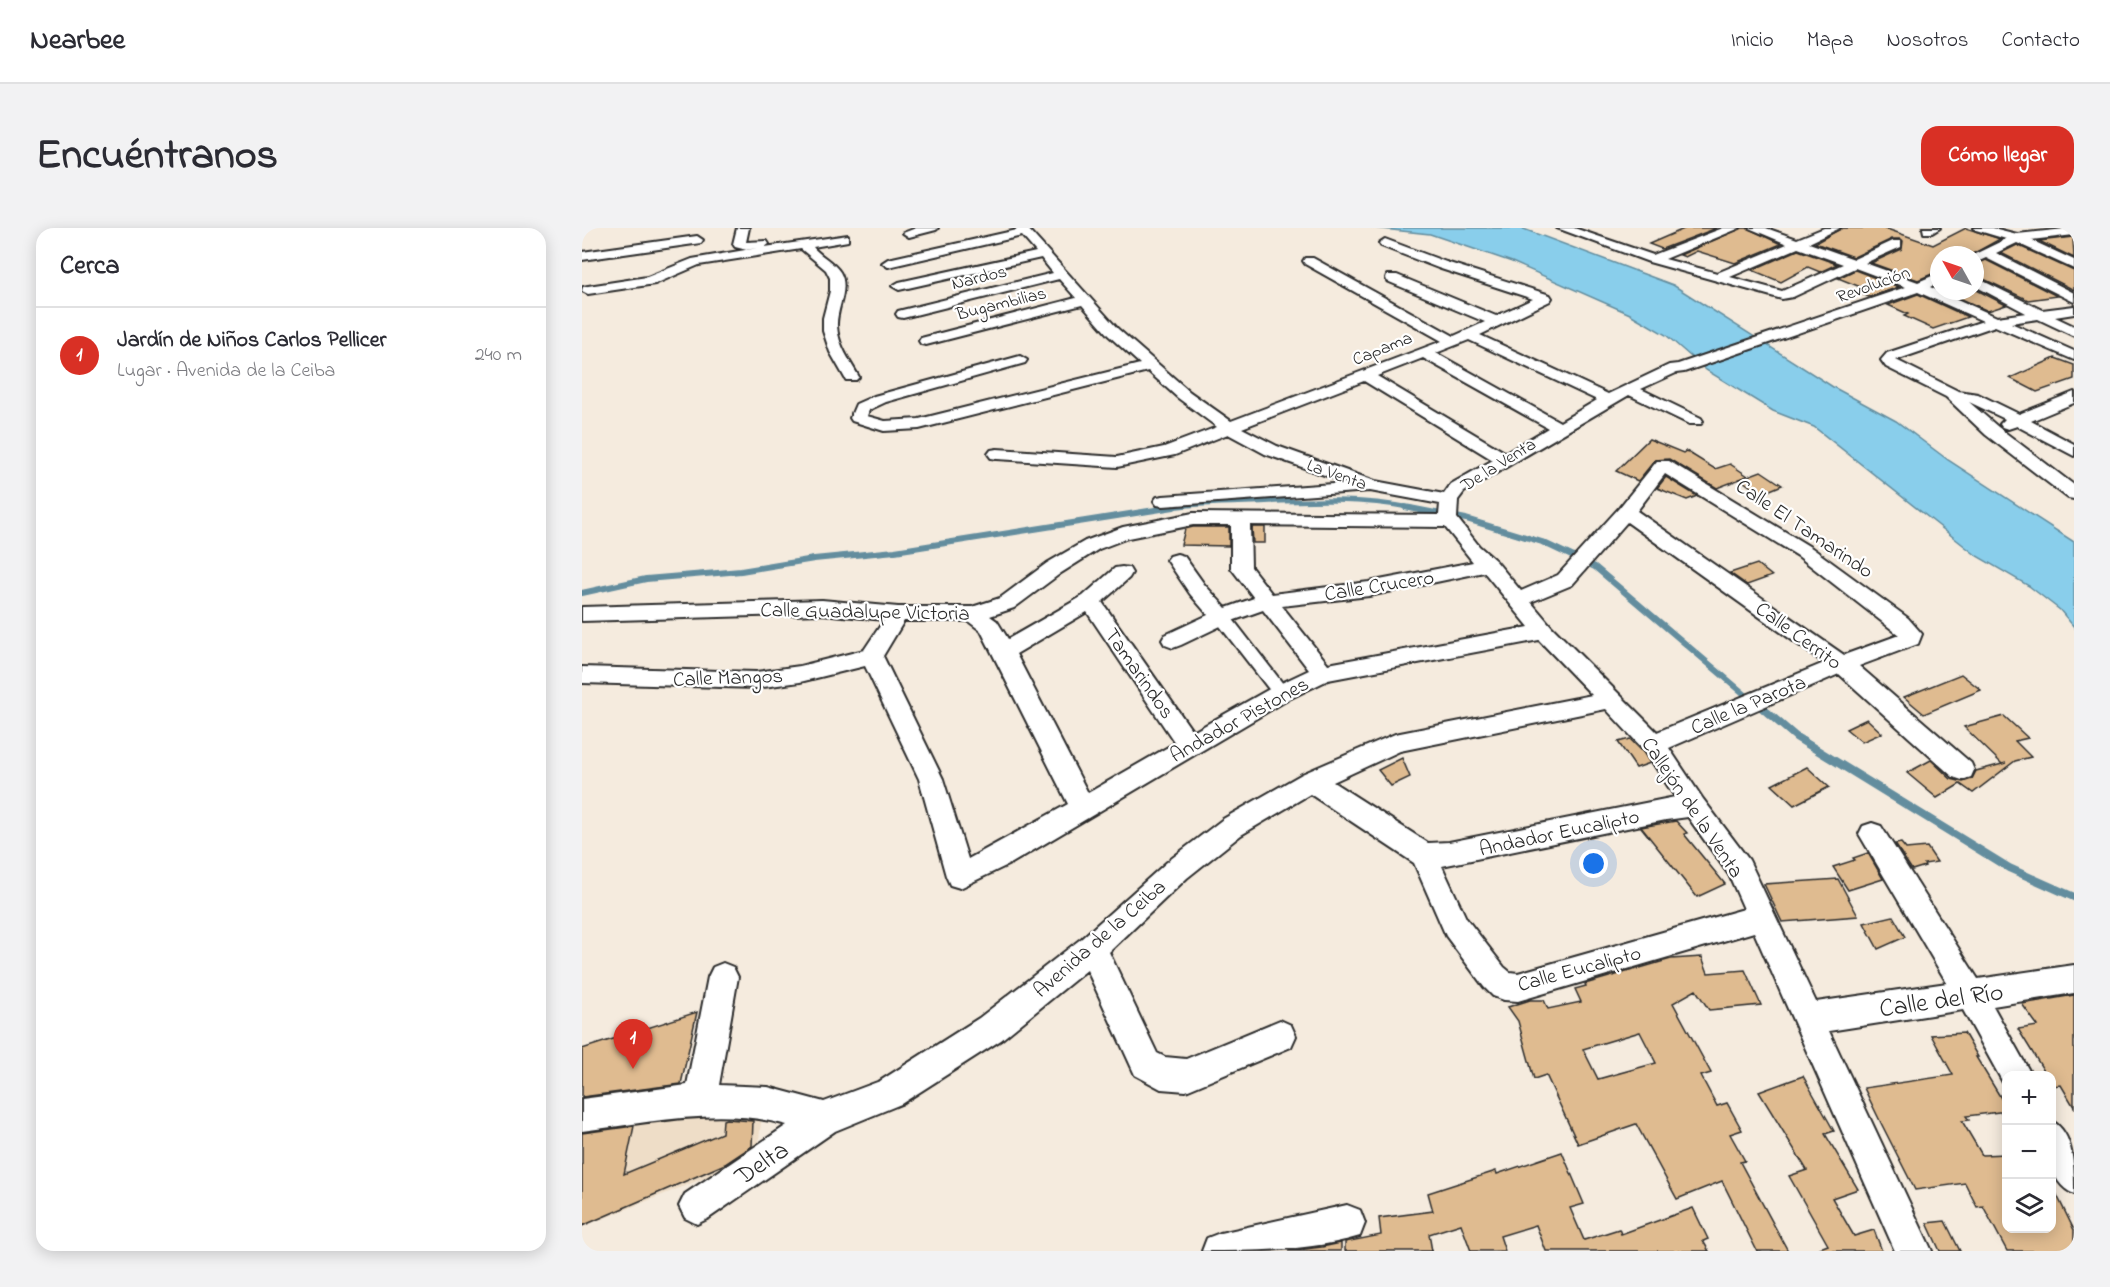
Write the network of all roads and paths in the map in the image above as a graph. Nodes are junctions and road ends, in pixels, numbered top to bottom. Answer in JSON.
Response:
{"nodes":[{"id":1,"x":743,"y":228,"type":"edge"},
{"id":2,"x":932,"y":228,"type":"edge"},
{"id":3,"x":1563,"y":228,"type":"edge"},
{"id":4,"x":1734,"y":228,"type":"edge"},
{"id":5,"x":1755,"y":228,"type":"edge"},
{"id":6,"x":1834,"y":228,"type":"edge"},
{"id":7,"x":1980,"y":228,"type":"edge"},
{"id":8,"x":1022,"y":230,"type":"edge"},
{"id":9,"x":2070,"y":232,"type":"edge"},
{"id":10,"x":840,"y":233,"type":"edge"},
{"id":11,"x":909,"y":233,"type":"dead end"},
{"id":12,"x":698,"y":234,"type":"edge"},
{"id":13,"x":2017,"y":238,"type":"junction"},
{"id":14,"x":1385,"y":243,"type":"dead end"},
{"id":15,"x":1798,"y":243,"type":"junction"},
{"id":16,"x":805,"y":244,"type":"junction"},
{"id":17,"x":1897,"y":244,"type":"dead end"},
{"id":18,"x":1044,"y":254,"type":"junction"},
{"id":19,"x":1984,"y":255,"type":"edge"},
{"id":20,"x":582,"y":256,"type":"edge"},
{"id":21,"x":1984,"y":258,"type":"edge"},
{"id":22,"x":1653,"y":259,"type":"junction"},
{"id":23,"x":1309,"y":261,"type":"dead end"},
{"id":24,"x":696,"y":262,"type":"junction"},
{"id":25,"x":888,"y":263,"type":"dead end"},
{"id":26,"x":1852,"y":263,"type":"junction"},
{"id":27,"x":2074,"y":265,"type":"edge"},
{"id":28,"x":1064,"y":274,"type":"junction"},
{"id":29,"x":1718,"y":277,"type":"junction"},
{"id":30,"x":1392,"y":278,"type":"dead end"},
{"id":31,"x":1930,"y":282,"type":"edge"},
{"id":32,"x":899,"y":286,"type":"dead end"},
{"id":33,"x":1984,"y":286,"type":"edge"},
{"id":34,"x":1919,"y":287,"type":"junction"},
{"id":35,"x":588,"y":290,"type":"dead end"},
{"id":36,"x":2074,"y":298,"type":"edge"},
{"id":37,"x":1086,"y":300,"type":"junction"},
{"id":38,"x":2074,"y":310,"type":"edge"},
{"id":39,"x":903,"y":314,"type":"dead end"},
{"id":40,"x":2043,"y":316,"type":"junction"},
{"id":41,"x":1495,"y":321,"type":"junction"},
{"id":42,"x":1995,"y":321,"type":"junction"},
{"id":43,"x":2074,"y":332,"type":"edge"},
{"id":44,"x":1469,"y":335,"type":"junction"},
{"id":45,"x":926,"y":341,"type":"dead end"},
{"id":46,"x":1453,"y":341,"type":"junction"},
{"id":47,"x":1424,"y":352,"type":"junction"},
{"id":48,"x":2074,"y":356,"type":"edge"},
{"id":49,"x":1020,"y":360,"type":"dead end"},
{"id":50,"x":1151,"y":366,"type":"junction"},
{"id":51,"x":1679,"y":369,"type":"joint"},
{"id":52,"x":1365,"y":376,"type":"junction"},
{"id":53,"x":851,"y":377,"type":"dead end"},
{"id":54,"x":1628,"y":389,"type":"junction"},
{"id":55,"x":1952,"y":394,"type":"junction"},
{"id":56,"x":2074,"y":396,"type":"edge"},
{"id":57,"x":1609,"y":400,"type":"junction"},
{"id":58,"x":2057,"y":403,"type":"junction"},
{"id":59,"x":2074,"y":411,"type":"edge"},
{"id":60,"x":2018,"y":420,"type":"junction"},
{"id":61,"x":1695,"y":421,"type":"dead end"},
{"id":62,"x":1559,"y":428,"type":"junction"},
{"id":63,"x":1231,"y":429,"type":"junction"},
{"id":64,"x":1992,"y":431,"type":"junction"},
{"id":65,"x":2074,"y":451,"type":"edge"},
{"id":66,"x":998,"y":454,"type":"dead end"},
{"id":67,"x":1504,"y":459,"type":"junction"},
{"id":68,"x":1371,"y":486,"type":"junction"},
{"id":69,"x":2074,"y":494,"type":"edge"},
{"id":70,"x":1163,"y":501,"type":"dead end"},
{"id":71,"x":1448,"y":512,"type":"junction"},
{"id":72,"x":1626,"y":512,"type":"junction"},
{"id":73,"x":1240,"y":520,"type":"junction"},
{"id":74,"x":1177,"y":560,"type":"dead end"},
{"id":75,"x":1489,"y":565,"type":"junction"},
{"id":76,"x":1122,"y":573,"type":"dead end"},
{"id":77,"x":1518,"y":600,"type":"junction"},
{"id":78,"x":1090,"y":601,"type":"junction"},
{"id":79,"x":1268,"y":601,"type":"junction"},
{"id":80,"x":582,"y":614,"type":"edge"},
{"id":81,"x":898,"y":614,"type":"junction"},
{"id":82,"x":973,"y":614,"type":"junction"},
{"id":83,"x":1222,"y":617,"type":"junction"},
{"id":84,"x":1544,"y":632,"type":"junction"},
{"id":85,"x":1910,"y":639,"type":"joint"},
{"id":86,"x":1173,"y":640,"type":"dead end"},
{"id":87,"x":1004,"y":651,"type":"junction"},
{"id":88,"x":872,"y":656,"type":"junction"},
{"id":89,"x":1842,"y":664,"type":"junction"},
{"id":90,"x":1323,"y":673,"type":"junction"},
{"id":91,"x":582,"y":675,"type":"edge"},
{"id":92,"x":1281,"y":693,"type":"junction"},
{"id":93,"x":1610,"y":700,"type":"junction"},
{"id":94,"x":1654,"y":744,"type":"junction"},
{"id":95,"x":1189,"y":745,"type":"junction"},
{"id":96,"x":1962,"y":770,"type":"dead end"},
{"id":97,"x":1311,"y":781,"type":"junction"},
{"id":98,"x":1694,"y":806,"type":"junction"},
{"id":99,"x":1083,"y":808,"type":"junction"},
{"id":100,"x":1872,"y":834,"type":"dead end"},
{"id":101,"x":1424,"y":855,"type":"junction"},
{"id":102,"x":1760,"y":917,"type":"junction"},
{"id":103,"x":1092,"y":948,"type":"junction"},
{"id":104,"x":723,"y":977,"type":"dead end"},
{"id":105,"x":2074,"y":979,"type":"edge"},
{"id":106,"x":1970,"y":994,"type":"junction"},
{"id":107,"x":1807,"y":1018,"type":"junction"},
{"id":108,"x":1280,"y":1036,"type":"dead end"},
{"id":109,"x":2013,"y":1071,"type":"edge"},
{"id":110,"x":700,"y":1100,"type":"junction"},
{"id":111,"x":582,"y":1115,"type":"edge"},
{"id":112,"x":824,"y":1119,"type":"junction"},
{"id":113,"x":2056,"y":1145,"type":"edge"},
{"id":114,"x":2074,"y":1177,"type":"edge"},
{"id":115,"x":697,"y":1206,"type":"dead end"},
{"id":116,"x":1347,"y":1223,"type":"dead end"},
{"id":117,"x":1242,"y":1249,"type":"edge"},
{"id":118,"x":1914,"y":1251,"type":"edge"}],
"edges":[{"from":1,"to":10,"type":"street"},
{"from":2,"to":11,"type":"street"},
{"from":3,"to":22,"type":"street"},
{"from":4,"to":22,"type":"street"},
{"from":5,"to":15,"type":"street"},
{"from":6,"to":15,"type":"street"},
{"from":7,"to":13,"type":"street"},
{"from":8,"to":18,"type":"street","name":"La Venta"},
{"from":8,"to":25,"type":"street"},
{"from":9,"to":13,"type":"street"},
{"from":10,"to":16,"type":"street"},
{"from":12,"to":20,"type":"street"},
{"from":12,"to":24,"type":"street"},
{"from":13,"to":19,"type":"street"},
{"from":13,"to":27,"type":"street"},
{"from":14,"to":41,"type":"street","name":"Capama"},
{"from":15,"to":26,"type":"street"},
{"from":15,"to":29,"type":"street"},
{"from":16,"to":24,"type":"street"},
{"from":16,"to":53,"type":"street"},
{"from":17,"to":26,"type":"street"},
{"from":18,"to":28,"type":"street","name":"La Venta"},
{"from":18,"to":32,"type":"street"},
{"from":21,"to":36,"type":"street"},
{"from":22,"to":29,"type":"street"},
{"from":23,"to":46,"type":"street"},
{"from":24,"to":35,"type":"street"},
{"from":26,"to":29,"type":"street"},
{"from":26,"to":34,"type":"street"},
{"from":28,"to":37,"type":"street","name":"La Venta"},
{"from":28,"to":39,"type":"street","name":"Nardos"},
{"from":30,"to":41,"type":"street"},
{"from":31,"to":34,"type":"street","name":"Revolución"},
{"from":33,"to":40,"type":"street"},
{"from":34,"to":42,"type":"street"},
{"from":34,"to":51,"type":"street","name":"Revolución"},
{"from":37,"to":45,"type":"street","name":"Bugambilias"},
{"from":37,"to":50,"type":"street","name":"La Venta"},
{"from":38,"to":40,"type":"street"},
{"from":40,"to":42,"type":"street"},
{"from":40,"to":43,"type":"street"},
{"from":41,"to":44,"type":"street","name":"Capama"},
{"from":42,"to":48,"type":"street"},
{"from":42,"to":55,"type":"street"},
{"from":44,"to":46,"type":"street","name":"Capama"},
{"from":44,"to":57,"type":"street"},
{"from":46,"to":47,"type":"street","name":"Capama"},
{"from":47,"to":52,"type":"street","name":"Capama"},
{"from":47,"to":62,"type":"street"},
{"from":49,"to":50,"type":"street"},
{"from":50,"to":63,"type":"street","name":"La Venta"},
{"from":51,"to":54,"type":"street","name":"De la Venta"},
{"from":52,"to":63,"type":"street","name":"Capama"},
{"from":52,"to":67,"type":"street"},
{"from":54,"to":57,"type":"street","name":"De la Venta"},
{"from":54,"to":61,"type":"street"},
{"from":55,"to":60,"type":"street"},
{"from":55,"to":64,"type":"street"},
{"from":56,"to":58,"type":"street"},
{"from":57,"to":62,"type":"street","name":"De la Venta"},
{"from":58,"to":59,"type":"street"},
{"from":58,"to":60,"type":"street"},
{"from":60,"to":64,"type":"street"},
{"from":60,"to":65,"type":"street"},
{"from":62,"to":67,"type":"street","name":"De la Venta"},
{"from":63,"to":66,"type":"street","name":"Capama"},
{"from":63,"to":68,"type":"street","name":"La Venta"},
{"from":64,"to":69,"type":"street"},
{"from":67,"to":71,"type":"street","name":"De la Venta"},
{"from":68,"to":70,"type":"street"},
{"from":68,"to":71,"type":"street","name":"La Venta"},
{"from":71,"to":73,"type":"street","name":"Calle Guadalupe Victoria"},
{"from":71,"to":75,"type":"street","name":"Callejón de la Venta"},
{"from":72,"to":77,"type":"street"},
{"from":72,"to":85,"type":"street","name":"Calle El Tamarindo"},
{"from":72,"to":89,"type":"street","name":"Calle Cerrito"},
{"from":73,"to":79,"type":"street"},
{"from":73,"to":82,"type":"street","name":"Calle Guadalupe Victoria"},
{"from":74,"to":83,"type":"street"},
{"from":75,"to":77,"type":"street","name":"Callejón de la Venta"},
{"from":75,"to":79,"type":"street","name":"Calle Crucero"},
{"from":76,"to":78,"type":"street"},
{"from":77,"to":84,"type":"street","name":"Callejón de la Venta"},
{"from":78,"to":87,"type":"street"},
{"from":78,"to":95,"type":"street","name":"Tamarindos"},
{"from":79,"to":83,"type":"street","name":"Calle Crucero"},
{"from":79,"to":90,"type":"street"},
{"from":80,"to":81,"type":"street","name":"Calle Guadalupe Victoria"},
{"from":81,"to":82,"type":"street","name":"Calle Guadalupe Victoria"},
{"from":81,"to":88,"type":"street"},
{"from":82,"to":87,"type":"street"},
{"from":83,"to":86,"type":"street","name":"Calle Crucero"},
{"from":83,"to":92,"type":"street"},
{"from":84,"to":90,"type":"street","name":"Andador Pistones"},
{"from":84,"to":93,"type":"street","name":"Callejón de la Venta"},
{"from":85,"to":89,"type":"street","name":"Calle la Parota"},
{"from":87,"to":99,"type":"street"},
{"from":88,"to":91,"type":"street","name":"Calle Mangos"},
{"from":88,"to":99,"type":"street","name":"Andador Pistones"},
{"from":89,"to":94,"type":"street","name":"Calle la Parota"},
{"from":89,"to":96,"type":"street","name":"Calle Cerrito"},
{"from":90,"to":92,"type":"street","name":"Andador Pistones"},
{"from":92,"to":95,"type":"street","name":"Andador Pistones"},
{"from":93,"to":94,"type":"street","name":"Callejón de la Venta"},
{"from":93,"to":97,"type":"street","name":"Avenida de la Ceiba"},
{"from":94,"to":98,"type":"street","name":"Callejón de la Venta"},
{"from":95,"to":99,"type":"street","name":"Andador Pistones"},
{"from":97,"to":101,"type":"street"},
{"from":97,"to":103,"type":"street","name":"Avenida de la Ceiba"},
{"from":98,"to":101,"type":"street","name":"Andador Eucalipto"},
{"from":98,"to":102,"type":"street","name":"Callejón de la Venta"},
{"from":100,"to":106,"type":"street"},
{"from":101,"to":102,"type":"street","name":"Calle Eucalipto"},
{"from":102,"to":107,"type":"street","name":"Callejón de la Venta"},
{"from":103,"to":108,"type":"street"},
{"from":103,"to":112,"type":"street","name":"Avenida de la Ceiba"},
{"from":104,"to":110,"type":"street"},
{"from":105,"to":106,"type":"street","name":"Calle del Río"},
{"from":106,"to":107,"type":"street","name":"Calle del Río"},
{"from":106,"to":109,"type":"street"},
{"from":107,"to":118,"type":"street","name":"Callejón de la Venta"},
{"from":110,"to":111,"type":"street"},
{"from":110,"to":112,"type":"street"},
{"from":112,"to":115,"type":"street","name":"Delta"},
{"from":113,"to":114,"type":"street"},
{"from":116,"to":117,"type":"street"}]}
